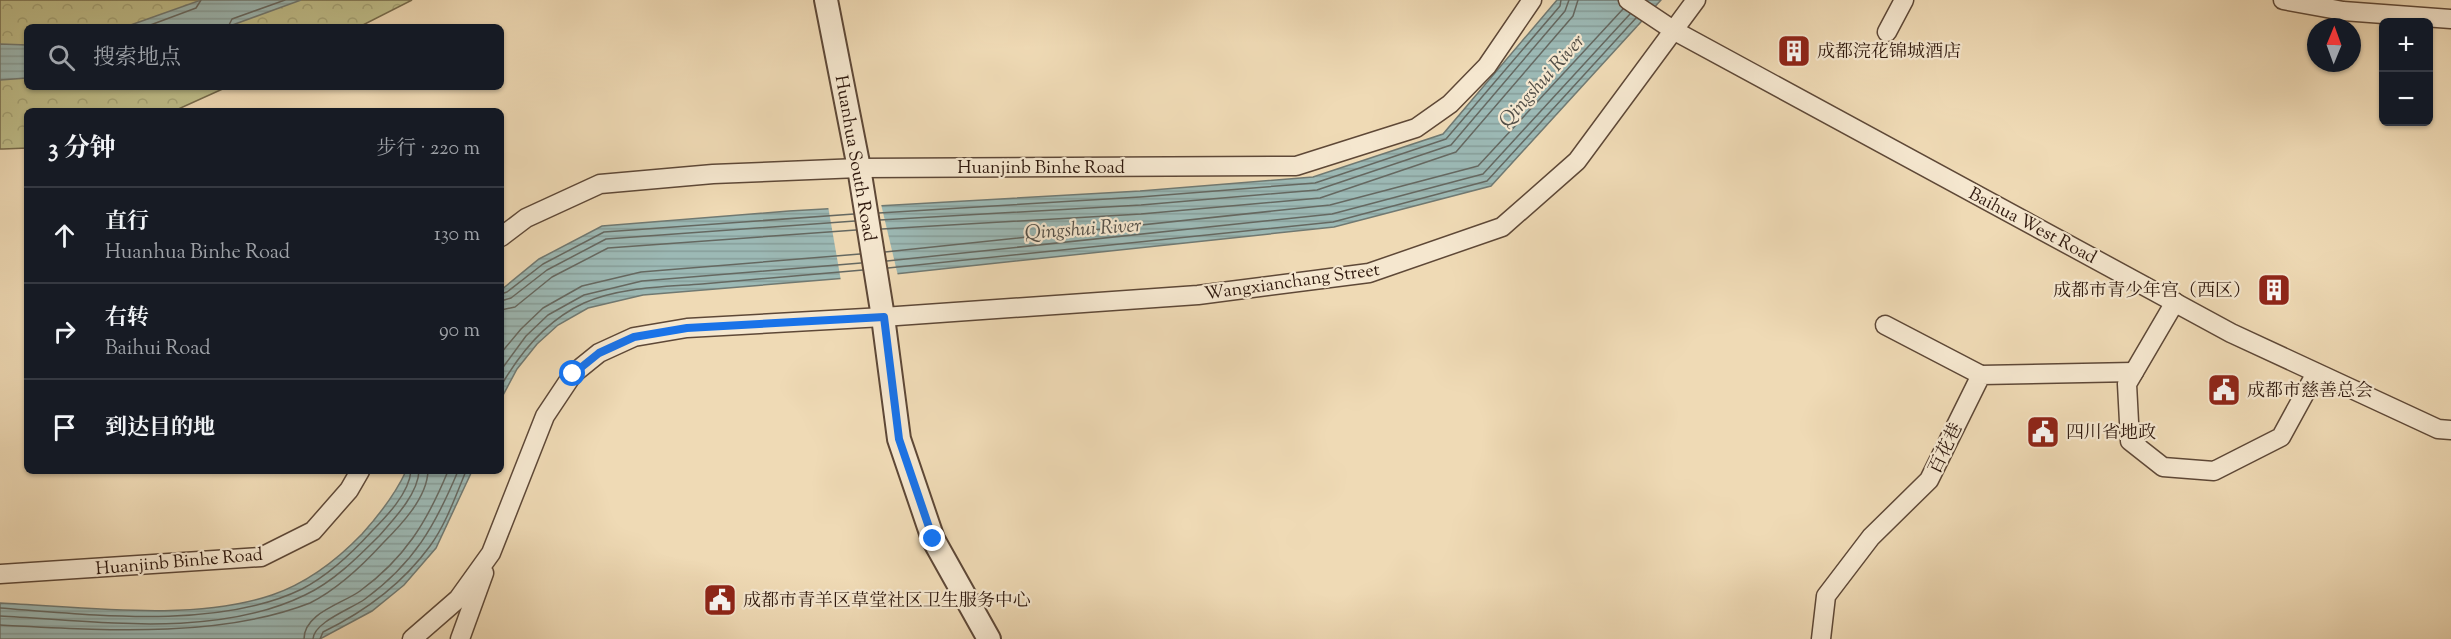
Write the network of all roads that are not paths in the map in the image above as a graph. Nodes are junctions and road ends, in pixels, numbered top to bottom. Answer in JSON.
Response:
{"nodes":[{"id":1,"x":826,"y":0,"type":"edge"},
{"id":2,"x":1532,"y":0,"type":"edge"},
{"id":3,"x":1628,"y":0,"type":"edge"},
{"id":4,"x":1696,"y":0,"type":"edge"},
{"id":5,"x":1904,"y":0,"type":"edge"},
{"id":6,"x":2283,"y":0,"type":"edge"},
{"id":7,"x":2451,"y":19,"type":"edge"},
{"id":8,"x":1673,"y":30,"type":"junction"},
{"id":9,"x":1887,"y":32,"type":"dead end"},
{"id":10,"x":859,"y":168,"type":"junction"},
{"id":11,"x":504,"y":235,"type":"edge"},
{"id":12,"x":2175,"y":302,"type":"junction"},
{"id":13,"x":884,"y":317,"type":"junction"},
{"id":14,"x":1885,"y":325,"type":"dead end"},
{"id":15,"x":2134,"y":372,"type":"junction"},
{"id":16,"x":2316,"y":373,"type":"junction"},
{"id":17,"x":1981,"y":375,"type":"junction"},
{"id":18,"x":2451,"y":430,"type":"edge"},
{"id":19,"x":358,"y":474,"type":"edge"},
{"id":20,"x":491,"y":553,"type":"junction"},
{"id":21,"x":0,"y":574,"type":"edge"},
{"id":22,"x":412,"y":639,"type":"edge"},
{"id":23,"x":460,"y":639,"type":"edge"},
{"id":24,"x":989,"y":639,"type":"edge"},
{"id":25,"x":1821,"y":639,"type":"edge"}],
"edges":[{"from":1,"to":10,"type":"street","name":"Huanhua South Road"},
{"from":2,"to":10,"type":"street","name":"Huanjinb Binhe Road"},
{"from":3,"to":8,"type":"street","name":"Baihua West Road"},
{"from":4,"to":8,"type":"street","name":"Wangxianchang Street"},
{"from":5,"to":9,"type":"street"},
{"from":6,"to":7,"type":"street"},
{"from":8,"to":12,"type":"street","name":"Baihua West Road"},
{"from":8,"to":13,"type":"street","name":"Wangxianchang Street"},
{"from":10,"to":11,"type":"street","name":"Huanjinb Binhe Road"},
{"from":10,"to":13,"type":"street","name":"Huanhua South Road"},
{"from":12,"to":15,"type":"street"},
{"from":12,"to":16,"type":"street","name":"Baihua West Road"},
{"from":13,"to":20,"type":"street","name":"Wangxianchang Street"},
{"from":13,"to":24,"type":"street","name":"Huanhua South Road"},
{"from":14,"to":17,"type":"street"},
{"from":15,"to":16,"type":"street"},
{"from":15,"to":17,"type":"street"},
{"from":16,"to":18,"type":"street","name":"Baihua West Road"},
{"from":17,"to":25,"type":"street","name":"百花巷"},
{"from":19,"to":21,"type":"street","name":"Huanjinb Binhe Road"},
{"from":20,"to":22,"type":"street"},
{"from":20,"to":23,"type":"street"}]}
